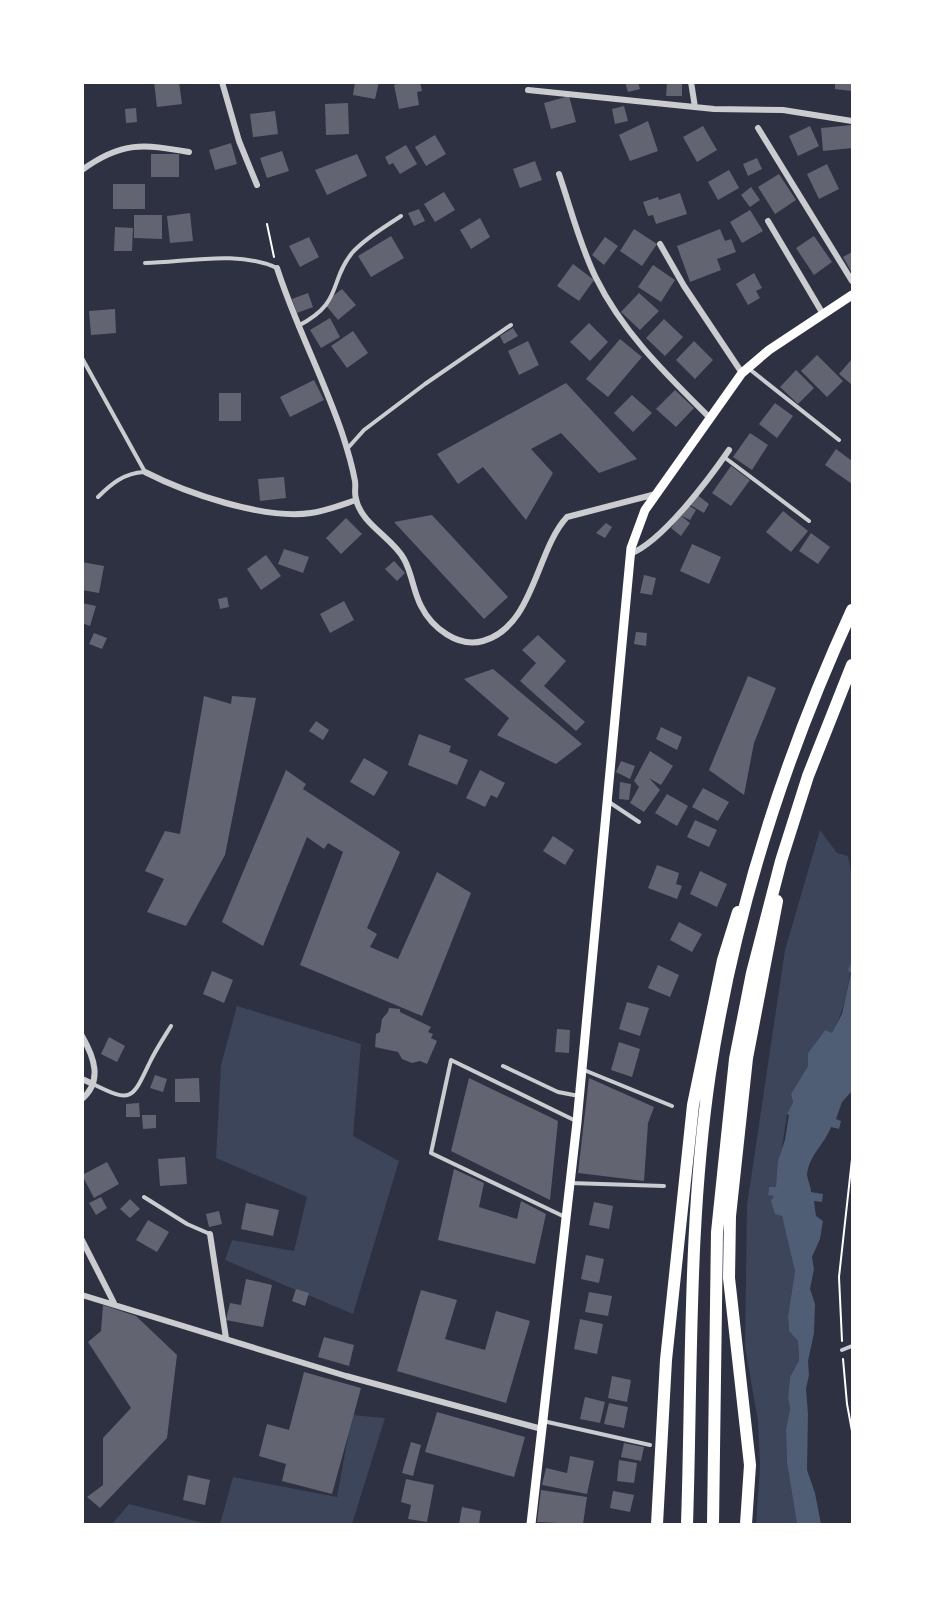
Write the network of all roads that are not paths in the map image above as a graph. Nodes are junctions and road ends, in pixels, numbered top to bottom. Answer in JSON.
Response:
{"nodes":[{"id":1,"x":222,"y":82,"type":"edge"},
{"id":2,"x":691,"y":82,"type":"edge"},
{"id":3,"x":528,"y":90,"type":"dead end"},
{"id":4,"x":695,"y":107,"type":"junction"},
{"id":5,"x":852,"y":121,"type":"edge"},
{"id":6,"x":758,"y":128,"type":"dead end"},
{"id":7,"x":189,"y":152,"type":"dead end"},
{"id":8,"x":82,"y":170,"type":"edge"},
{"id":9,"x":560,"y":174,"type":"dead end"},
{"id":10,"x":257,"y":185,"type":"dead end"},
{"id":11,"x":400,"y":216,"type":"dead end"},
{"id":12,"x":768,"y":221,"type":"dead end"},
{"id":13,"x":660,"y":244,"type":"dead end"},
{"id":14,"x":145,"y":263,"type":"dead end"},
{"id":15,"x":277,"y":268,"type":"joint"},
{"id":16,"x":852,"y":281,"type":"edge"},
{"id":17,"x":852,"y":295,"type":"edge"},
{"id":18,"x":823,"y":314,"type":"junction"},
{"id":19,"x":511,"y":325,"type":"dead end"},
{"id":20,"x":298,"y":326,"type":"junction"},
{"id":21,"x":82,"y":358,"type":"edge"},
{"id":22,"x":745,"y":370,"type":"junction"},
{"id":23,"x":709,"y":417,"type":"junction"},
{"id":24,"x":839,"y":440,"type":"dead end"},
{"id":25,"x":347,"y":450,"type":"junction"},
{"id":26,"x":729,"y":450,"type":"dead end"},
{"id":27,"x":724,"y":457,"type":"junction"},
{"id":28,"x":145,"y":472,"type":"junction"},
{"id":29,"x":656,"y":494,"type":"junction"},
{"id":30,"x":98,"y":497,"type":"dead end"},
{"id":31,"x":356,"y":500,"type":"junction"},
{"id":32,"x":809,"y":521,"type":"dead end"},
{"id":33,"x":630,"y":554,"type":"junction"},
{"id":34,"x":852,"y":610,"type":"edge"},
{"id":35,"x":852,"y":665,"type":"edge"},
{"id":36,"x":605,"y":800,"type":"junction"},
{"id":37,"x":639,"y":822,"type":"dead end"},
{"id":38,"x":777,"y":880,"type":"junction"},
{"id":39,"x":749,"y":896,"type":"junction"},
{"id":40,"x":171,"y":1026,"type":"dead end"},
{"id":41,"x":82,"y":1036,"type":"edge"},
{"id":42,"x":503,"y":1066,"type":"dead end"},
{"id":43,"x":582,"y":1069,"type":"junction"},
{"id":44,"x":82,"y":1079,"type":"edge"},
{"id":45,"x":93,"y":1084,"type":"junction"},
{"id":46,"x":579,"y":1096,"type":"junction"},
{"id":47,"x":82,"y":1099,"type":"edge"},
{"id":48,"x":672,"y":1107,"type":"dead end"},
{"id":49,"x":577,"y":1122,"type":"junction"},
{"id":50,"x":570,"y":1184,"type":"junction"},
{"id":51,"x":664,"y":1186,"type":"dead end"},
{"id":52,"x":144,"y":1197,"type":"dead end"},
{"id":53,"x":566,"y":1217,"type":"junction"},
{"id":54,"x":210,"y":1234,"type":"joint"},
{"id":55,"x":82,"y":1240,"type":"edge"},
{"id":56,"x":82,"y":1295,"type":"edge"},
{"id":57,"x":114,"y":1303,"type":"junction"},
{"id":58,"x":226,"y":1338,"type":"junction"},
{"id":59,"x":852,"y":1346,"type":"edge"},
{"id":60,"x":842,"y":1350,"type":"road end"},
{"id":61,"x":542,"y":1425,"type":"junction"},
{"id":62,"x":650,"y":1445,"type":"dead end"},
{"id":63,"x":531,"y":1524,"type":"edge"},
{"id":64,"x":657,"y":1524,"type":"edge"},
{"id":65,"x":687,"y":1524,"type":"edge"},
{"id":66,"x":713,"y":1524,"type":"edge"},
{"id":67,"x":746,"y":1524,"type":"edge"}],
"edges":[{"from":1,"to":10,"type":"street"},
{"from":2,"to":4,"type":"street"},
{"from":3,"to":4,"type":"street"},
{"from":4,"to":5,"type":"street"},
{"from":6,"to":16,"type":"street"},
{"from":7,"to":8,"type":"street"},
{"from":9,"to":23,"type":"street"},
{"from":11,"to":20,"type":"lane"},
{"from":12,"to":18,"type":"street"},
{"from":13,"to":22,"type":"street"},
{"from":14,"to":15,"type":"lane"},
{"from":15,"to":20,"type":"street"},
{"from":17,"to":18,"type":"main road"},
{"from":18,"to":22,"type":"main road"},
{"from":19,"to":25,"type":"lane"},
{"from":20,"to":25,"type":"street"},
{"from":21,"to":28,"type":"lane"},
{"from":22,"to":23,"type":"main road"},
{"from":22,"to":24,"type":"lane"},
{"from":23,"to":29,"type":"main road"},
{"from":25,"to":31,"type":"street"},
{"from":26,"to":27,"type":"street"},
{"from":27,"to":32,"type":"lane"},
{"from":27,"to":33,"type":"street"},
{"from":28,"to":30,"type":"lane"},
{"from":28,"to":31,"type":"street"},
{"from":29,"to":31,"type":"street"},
{"from":29,"to":33,"type":"main road"},
{"from":33,"to":36,"type":"main road"},
{"from":34,"to":39,"type":"highway"},
{"from":35,"to":38,"type":"highway"},
{"from":36,"to":37,"type":"lane"},
{"from":36,"to":43,"type":"main road"},
{"from":38,"to":66,"type":"highway"},
{"from":38,"to":67,"type":"highway"},
{"from":39,"to":64,"type":"highway"},
{"from":39,"to":65,"type":"highway"},
{"from":40,"to":45,"type":"lane"},
{"from":41,"to":45,"type":"street"},
{"from":42,"to":46,"type":"lane"},
{"from":43,"to":46,"type":"main road"},
{"from":43,"to":48,"type":"lane"},
{"from":44,"to":45,"type":"street"},
{"from":45,"to":47,"type":"street"},
{"from":46,"to":49,"type":"main road"},
{"from":49,"to":50,"type":"main road"},
{"from":49,"to":53,"type":"lane"},
{"from":50,"to":51,"type":"lane"},
{"from":50,"to":53,"type":"main road"},
{"from":52,"to":54,"type":"lane"},
{"from":53,"to":61,"type":"main road"},
{"from":54,"to":58,"type":"street"},
{"from":55,"to":57,"type":"street"},
{"from":56,"to":57,"type":"street"},
{"from":57,"to":58,"type":"street"},
{"from":58,"to":61,"type":"street"},
{"from":59,"to":60,"type":"lane"},
{"from":61,"to":62,"type":"lane"},
{"from":61,"to":63,"type":"main road"}]}
